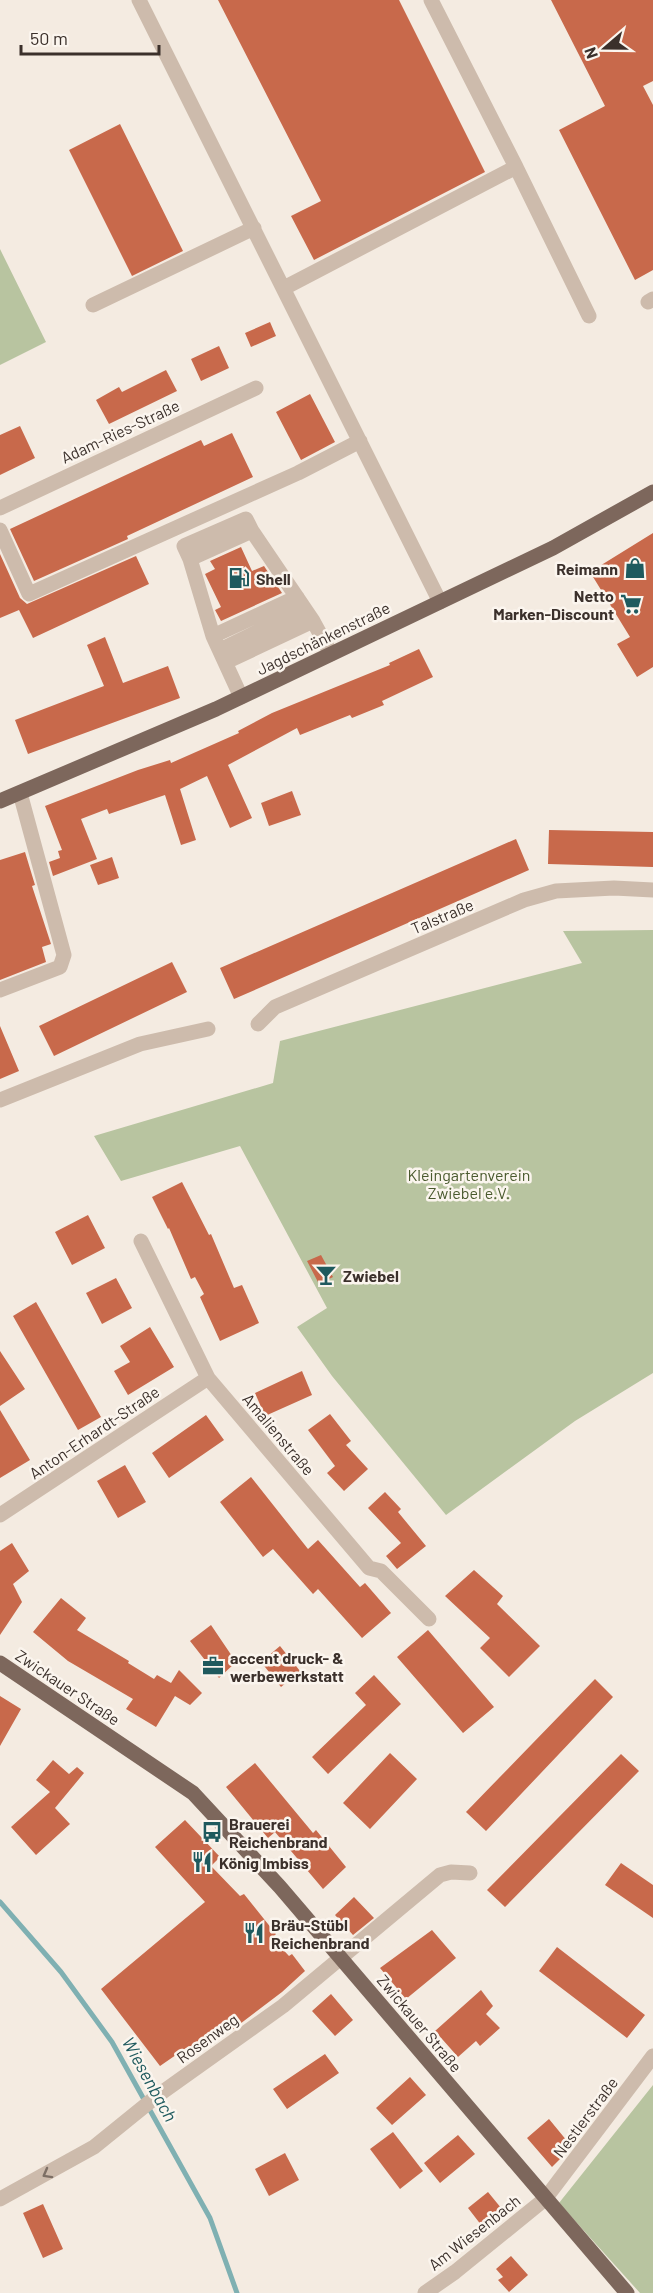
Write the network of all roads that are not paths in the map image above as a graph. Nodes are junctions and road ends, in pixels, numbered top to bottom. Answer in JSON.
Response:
{"nodes":[{"id":1,"x":139,"y":0,"type":"edge"},
{"id":2,"x":431,"y":0,"type":"edge"},
{"id":3,"x":516,"y":167,"type":"junction"},
{"id":4,"x":254,"y":228,"type":"junction"},
{"id":5,"x":284,"y":288,"type":"junction"},
{"id":6,"x":93,"y":305,"type":"dead end"},
{"id":7,"x":588,"y":316,"type":"dead end"},
{"id":8,"x":256,"y":388,"type":"dead end"},
{"id":9,"x":360,"y":441,"type":"junction"},
{"id":10,"x":653,"y":492,"type":"edge"},
{"id":11,"x":0,"y":508,"type":"edge"},
{"id":12,"x":0,"y":530,"type":"edge"},
{"id":13,"x":440,"y":602,"type":"junction"},
{"id":14,"x":305,"y":609,"type":"junction"},
{"id":15,"x":220,"y":649,"type":"junction"},
{"id":16,"x":331,"y":654,"type":"junction"},
{"id":17,"x":241,"y":697,"type":"junction"},
{"id":18,"x":20,"y":793,"type":"junction"},
{"id":19,"x":0,"y":801,"type":"edge"},
{"id":20,"x":653,"y":890,"type":"edge"},
{"id":21,"x":0,"y":990,"type":"edge"},
{"id":22,"x":258,"y":1024,"type":"dead end"},
{"id":23,"x":208,"y":1029,"type":"dead end"},
{"id":24,"x":0,"y":1100,"type":"edge"},
{"id":25,"x":141,"y":1241,"type":"dead end"},
{"id":26,"x":208,"y":1378,"type":"junction"},
{"id":27,"x":0,"y":1515,"type":"edge"},
{"id":28,"x":429,"y":1619,"type":"dead end"},
{"id":29,"x":0,"y":1663,"type":"edge"},
{"id":30,"x":470,"y":1873,"type":"dead end"},
{"id":31,"x":341,"y":1958,"type":"junction"},
{"id":32,"x":653,"y":2056,"type":"edge"},
{"id":33,"x":0,"y":2199,"type":"edge"},
{"id":34,"x":545,"y":2199,"type":"junction"},
{"id":35,"x":425,"y":2293,"type":"edge"},
{"id":36,"x":627,"y":2293,"type":"edge"}],
"edges":[{"from":1,"to":4,"type":"street"},
{"from":2,"to":3,"type":"street"},
{"from":3,"to":5,"type":"street"},
{"from":3,"to":7,"type":"street"},
{"from":4,"to":5,"type":"street"},
{"from":4,"to":6,"type":"street"},
{"from":5,"to":9,"type":"street"},
{"from":8,"to":11,"type":"street","name":"Adam-Ries-Straße"},
{"from":9,"to":12,"type":"street"},
{"from":9,"to":13,"type":"street"},
{"from":10,"to":13,"type":"main road","name":"Jagdschänkenstraße"},
{"from":13,"to":16,"type":"main road","name":"Jagdschänkenstraße"},
{"from":14,"to":15,"type":"street"},
{"from":14,"to":15,"type":"street"},
{"from":14,"to":15,"type":"street"},
{"from":14,"to":16,"type":"street"},
{"from":15,"to":17,"type":"street"},
{"from":16,"to":17,"type":"main road","name":"Jagdschänkenstraße"},
{"from":17,"to":18,"type":"main road","name":"Jagdschänkenstraße"},
{"from":18,"to":19,"type":"main road","name":"Jagdschänkenstraße"},
{"from":18,"to":21,"type":"street"},
{"from":20,"to":22,"type":"street","name":"Talstraße"},
{"from":23,"to":24,"type":"street"},
{"from":25,"to":26,"type":"street","name":"Amalienstraße"},
{"from":26,"to":27,"type":"street","name":"Anton-Erhardt-Straße"},
{"from":26,"to":28,"type":"street","name":"Amalienstraße"},
{"from":29,"to":31,"type":"main road","name":"Zwickauer Straße"},
{"from":30,"to":31,"type":"street","name":"Rosenweg"},
{"from":31,"to":33,"type":"street","name":"Rosenweg","one_way":true},
{"from":31,"to":34,"type":"main road","name":"Zwickauer Straße"},
{"from":32,"to":34,"type":"street","name":"Nestlerstraße"},
{"from":34,"to":35,"type":"street","name":"Am Wiesenbach"},
{"from":34,"to":36,"type":"main road","name":"Zwickauer Straße"}]}
